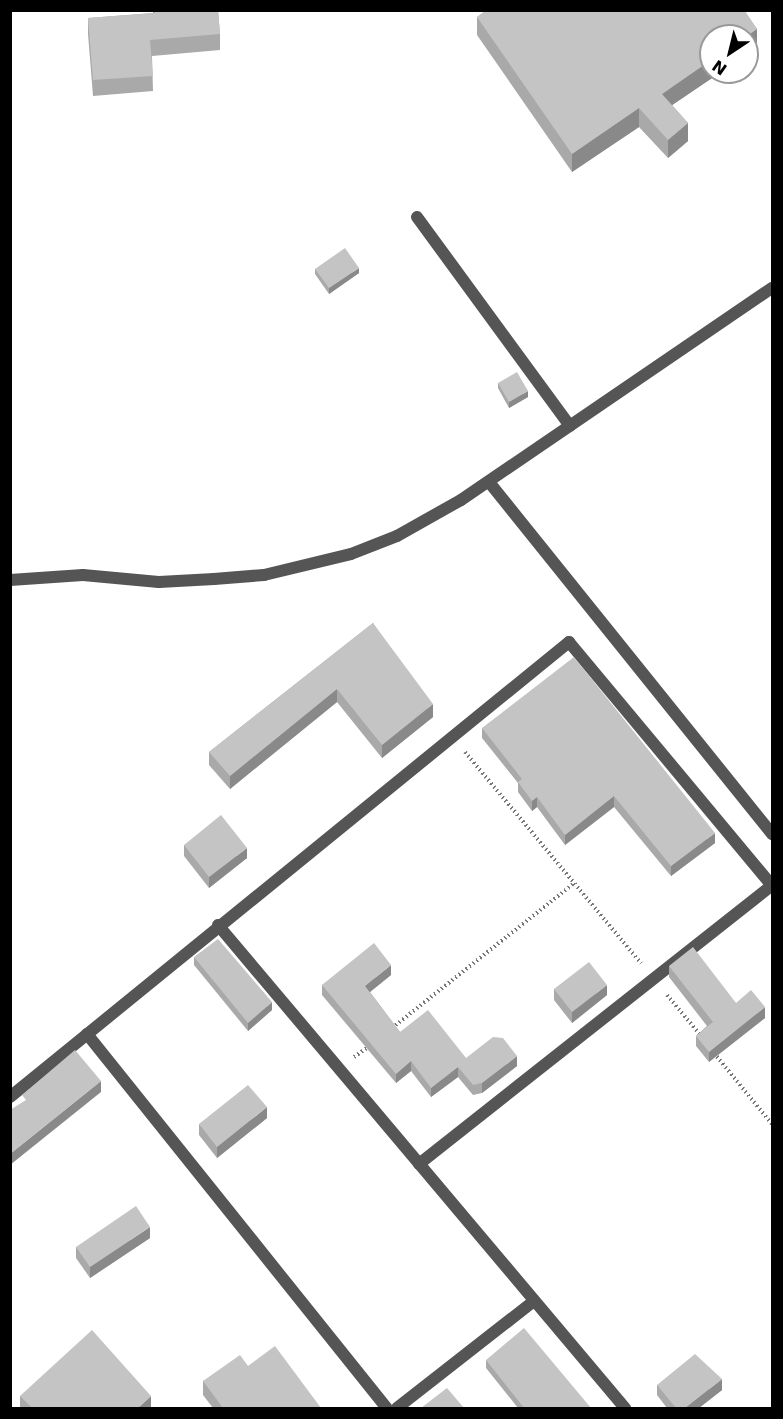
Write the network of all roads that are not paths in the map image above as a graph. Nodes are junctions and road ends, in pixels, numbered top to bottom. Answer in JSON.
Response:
{"nodes":[{"id":1,"x":417,"y":217,"type":"dead end"},
{"id":2,"x":772,"y":288,"type":"edge"},
{"id":3,"x":570,"y":426,"type":"junction"},
{"id":4,"x":489,"y":482,"type":"junction"},
{"id":5,"x":10,"y":580,"type":"edge"},
{"id":6,"x":772,"y":834,"type":"edge"},
{"id":7,"x":772,"y":885,"type":"edge"},
{"id":8,"x":218,"y":926,"type":"junction"},
{"id":9,"x":87,"y":1034,"type":"junction"},
{"id":10,"x":10,"y":1097,"type":"edge"},
{"id":11,"x":419,"y":1164,"type":"junction"},
{"id":12,"x":534,"y":1301,"type":"junction"},
{"id":13,"x":387,"y":1408,"type":"edge"},
{"id":14,"x":397,"y":1408,"type":"edge"},
{"id":15,"x":625,"y":1408,"type":"edge"}],
"edges":[{"from":1,"to":3,"type":"street"},
{"from":2,"to":3,"type":"street"},
{"from":3,"to":4,"type":"street"},
{"from":4,"to":5,"type":"street"},
{"from":4,"to":6,"type":"street"},
{"from":7,"to":8,"type":"street"},
{"from":7,"to":11,"type":"street"},
{"from":8,"to":9,"type":"street"},
{"from":8,"to":11,"type":"street"},
{"from":9,"to":10,"type":"street"},
{"from":9,"to":13,"type":"street"},
{"from":11,"to":12,"type":"street"},
{"from":12,"to":14,"type":"street"},
{"from":12,"to":15,"type":"street"}]}
